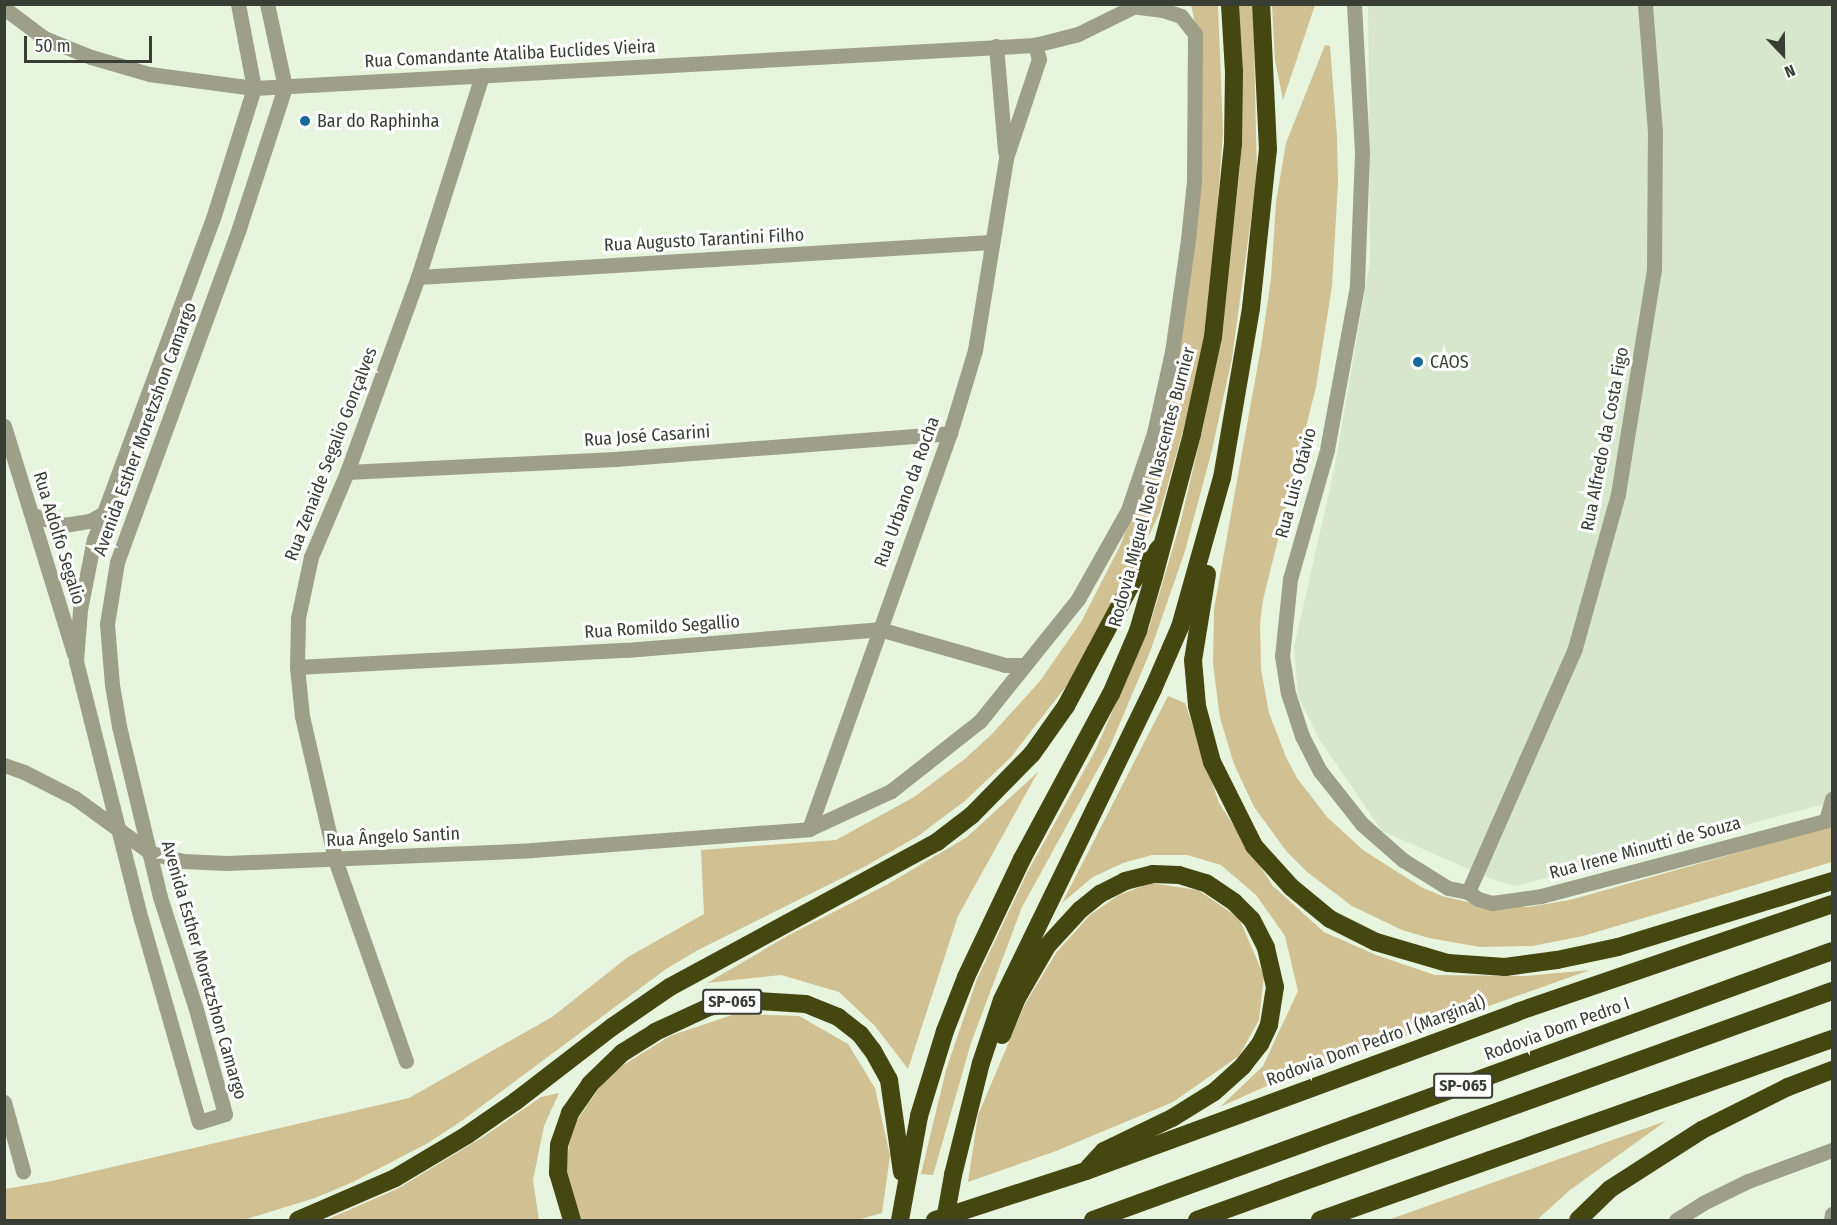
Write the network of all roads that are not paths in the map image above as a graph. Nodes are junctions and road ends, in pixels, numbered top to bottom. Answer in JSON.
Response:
{"nodes":[{"id":1,"x":238,"y":4,"type":"edge"},
{"id":2,"x":267,"y":4,"type":"edge"},
{"id":3,"x":1230,"y":4,"type":"edge"},
{"id":4,"x":1261,"y":4,"type":"edge"},
{"id":5,"x":1354,"y":4,"type":"edge"},
{"id":6,"x":1645,"y":4,"type":"edge"},
{"id":7,"x":1138,"y":6,"type":"edge"},
{"id":8,"x":4,"y":8,"type":"edge"},
{"id":9,"x":1035,"y":45,"type":"junction"},
{"id":10,"x":996,"y":46,"type":"junction"},
{"id":11,"x":482,"y":75,"type":"junction"},
{"id":12,"x":285,"y":87,"type":"junction"},
{"id":13,"x":254,"y":88,"type":"junction"},
{"id":14,"x":1005,"y":158,"type":"junction"},
{"id":15,"x":991,"y":242,"type":"junction"},
{"id":16,"x":418,"y":277,"type":"junction"},
{"id":17,"x":4,"y":426,"type":"edge"},
{"id":18,"x":950,"y":433,"type":"junction"},
{"id":19,"x":346,"y":472,"type":"junction"},
{"id":20,"x":1222,"y":478,"type":"junction"},
{"id":21,"x":102,"y":514,"type":"junction"},
{"id":22,"x":32,"y":515,"type":"junction"},
{"id":23,"x":1163,"y":542,"type":"junction"},
{"id":24,"x":879,"y":629,"type":"junction"},
{"id":25,"x":76,"y":662,"type":"junction"},
{"id":26,"x":1025,"y":665,"type":"junction"},
{"id":27,"x":297,"y":667,"type":"junction"},
{"id":28,"x":4,"y":765,"type":"edge"},
{"id":29,"x":1833,"y":799,"type":"edge"},
{"id":30,"x":1829,"y":820,"type":"edge"},
{"id":31,"x":809,"y":829,"type":"junction"},
{"id":32,"x":121,"y":833,"type":"junction"},
{"id":33,"x":150,"y":853,"type":"junction"},
{"id":34,"x":335,"y":859,"type":"junction"},
{"id":35,"x":1833,"y":881,"type":"edge"},
{"id":36,"x":1468,"y":892,"type":"junction"},
{"id":37,"x":1833,"y":904,"type":"edge"},
{"id":38,"x":1833,"y":951,"type":"edge"},
{"id":39,"x":1833,"y":991,"type":"edge"},
{"id":40,"x":1833,"y":1039,"type":"edge"},
{"id":41,"x":406,"y":1060,"type":"dead end"},
{"id":42,"x":1833,"y":1070,"type":"edge"},
{"id":43,"x":4,"y":1102,"type":"edge"},
{"id":44,"x":963,"y":1128,"type":"junction"},
{"id":45,"x":1833,"y":1150,"type":"edge"},
{"id":46,"x":22,"y":1171,"type":"dead end"},
{"id":47,"x":1086,"y":1171,"type":"junction"},
{"id":48,"x":903,"y":1200,"type":"junction"},
{"id":49,"x":1833,"y":1214,"type":"edge"},
{"id":50,"x":298,"y":1221,"type":"edge"},
{"id":51,"x":572,"y":1221,"type":"edge"},
{"id":52,"x":900,"y":1221,"type":"edge"},
{"id":53,"x":935,"y":1221,"type":"edge"},
{"id":54,"x":945,"y":1221,"type":"edge"},
{"id":55,"x":1092,"y":1221,"type":"edge"},
{"id":56,"x":1197,"y":1221,"type":"edge"},
{"id":57,"x":1320,"y":1221,"type":"edge"},
{"id":58,"x":1578,"y":1221,"type":"edge"},
{"id":59,"x":1676,"y":1221,"type":"edge"},
{"id":60,"x":1831,"y":1221,"type":"edge"}],
"edges":[{"from":1,"to":13,"type":"street","name":"Avenida Esther Moretzshon Camargo"},
{"from":2,"to":12,"type":"street"},
{"from":3,"to":23,"type":"highway","name":"Rodovia Miguel Noel Nascentes Burnier"},
{"from":4,"to":20,"type":"highway"},
{"from":5,"to":36,"type":"street","name":"Rua Luis Otávio"},
{"from":6,"to":36,"type":"street","name":"Rua Alfredo da Costa Figo"},
{"from":7,"to":9,"type":"street","name":"Rua Comandante Ataliba Euclides Vieira"},
{"from":7,"to":26,"type":"street"},
{"from":8,"to":13,"type":"street","name":"Rua Comandante Ataliba Euclides Vieira"},
{"from":9,"to":10,"type":"street","name":"Rua Comandante Ataliba Euclides Vieira"},
{"from":9,"to":14,"type":"street","name":"Rua Urbano da Rocha"},
{"from":10,"to":11,"type":"street","name":"Rua Comandante Ataliba Euclides Vieira"},
{"from":10,"to":14,"type":"street","name":"Rua Urbano da Rocha"},
{"from":11,"to":12,"type":"street","name":"Rua Comandante Ataliba Euclides Vieira"},
{"from":11,"to":16,"type":"street","name":"Rua Zenaide Segalio Gonçalves"},
{"from":12,"to":13,"type":"street","name":"Rua Comandante Ataliba Euclides Vieira"},
{"from":12,"to":33,"type":"street","name":"Avenida Esther Moretzshon Camargo"},
{"from":13,"to":21,"type":"street","name":"Avenida Esther Moretzshon Camargo"},
{"from":14,"to":15,"type":"street","name":"Rua Urbano da Rocha"},
{"from":15,"to":16,"type":"street","name":"Rua Augusto Tarantini Filho"},
{"from":15,"to":18,"type":"street","name":"Rua Urbano da Rocha"},
{"from":16,"to":19,"type":"street","name":"Rua Zenaide Segalio Gonçalves"},
{"from":17,"to":22,"type":"street","name":"Rua Adolfo Segalio"},
{"from":18,"to":19,"type":"street","name":"Rua José Casarini"},
{"from":18,"to":24,"type":"street","name":"Rua Urbano da Rocha"},
{"from":19,"to":27,"type":"street","name":"Rua Zenaide Segalio Gonçalves"},
{"from":20,"to":35,"type":"highway"},
{"from":20,"to":44,"type":"highway"},
{"from":21,"to":22,"type":"street"},
{"from":21,"to":25,"type":"street","name":"Avenida Esther Moretzshon Camargo"},
{"from":22,"to":25,"type":"street","name":"Rua Adolfo Segalio"},
{"from":23,"to":48,"type":"highway","name":"Rodovia Miguel Noel Nascentes Burnier"},
{"from":23,"to":50,"type":"highway"},
{"from":24,"to":26,"type":"street","name":"Rua Romildo Segallio"},
{"from":24,"to":27,"type":"street","name":"Rua Romildo Segallio"},
{"from":24,"to":31,"type":"street","name":"Rua Urbano da Rocha"},
{"from":25,"to":32,"type":"street","name":"Avenida Esther Moretzshon Camargo"},
{"from":26,"to":31,"type":"street"},
{"from":27,"to":34,"type":"street","name":"Rua Zenaide Segalio Gonçalves"},
{"from":28,"to":32,"type":"street","name":"Rua Ângelo Santin"},
{"from":29,"to":30,"type":"street"},
{"from":30,"to":36,"type":"street","name":"Rua Irene Minutti de Souza"},
{"from":31,"to":34,"type":"street","name":"Rua Ângelo Santin"},
{"from":32,"to":33,"type":"street","name":"Rua Ângelo Santin"},
{"from":32,"to":33,"type":"street","name":"Avenida Esther Moretzshon Camargo"},
{"from":33,"to":34,"type":"street","name":"Rua Ângelo Santin"},
{"from":34,"to":41,"type":"street","name":"Rua Zenaide Segalio Gonçalves"},
{"from":37,"to":47,"type":"highway","name":"Rodovia Dom Pedro I (Marginal)"},
{"from":38,"to":55,"type":"highway","name":"Rodovia Dom Pedro I","number":"SP-065"},
{"from":39,"to":56,"type":"highway","number":"SP-065"},
{"from":40,"to":57,"type":"highway"},
{"from":42,"to":58,"type":"highway"},
{"from":43,"to":46,"type":"street"},
{"from":44,"to":47,"type":"highway"},
{"from":44,"to":54,"type":"highway","bridge":true},
{"from":45,"to":59,"type":"street"},
{"from":47,"to":53,"type":"highway","name":"Rodovia Dom Pedro I (Marginal)"},
{"from":48,"to":51,"type":"highway","number":"SP-065"},
{"from":48,"to":52,"type":"highway","name":"Rodovia Miguel Noel Nascentes Burnier"},
{"from":49,"to":60,"type":"street"}]}
